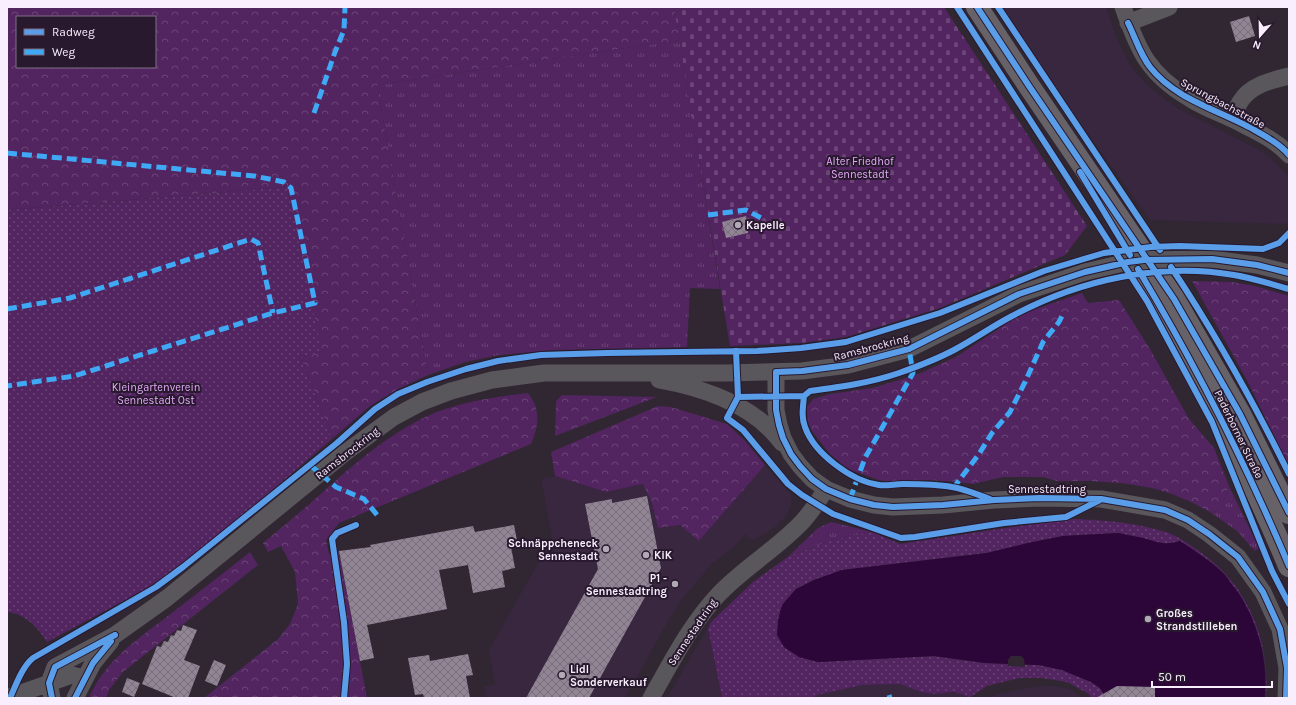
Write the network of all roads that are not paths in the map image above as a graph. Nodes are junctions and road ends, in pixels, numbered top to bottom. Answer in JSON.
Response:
{"nodes":[{"id":1,"x":977,"y":7,"type":"edge"},
{"id":2,"x":1169,"y":7,"type":"edge"},
{"id":3,"x":1126,"y":15,"type":"edge"},
{"id":4,"x":1289,"y":76,"type":"edge"},
{"id":5,"x":1029,"y":86,"type":"junction"},
{"id":6,"x":1232,"y":118,"type":"junction"},
{"id":7,"x":1289,"y":155,"type":"edge"},
{"id":8,"x":1289,"y":273,"type":"edge"},
{"id":9,"x":776,"y":372,"type":"junction"},
{"id":10,"x":622,"y":373,"type":"junction"},
{"id":11,"x":791,"y":454,"type":"junction"},
{"id":12,"x":826,"y":489,"type":"junction"},
{"id":13,"x":1289,"y":513,"type":"edge"},
{"id":14,"x":1289,"y":566,"type":"edge"},
{"id":15,"x":116,"y":635,"type":"junction"},
{"id":16,"x":85,"y":678,"type":"junction"},
{"id":17,"x":50,"y":690,"type":"edge"},
{"id":18,"x":7,"y":698,"type":"edge"},
{"id":19,"x":75,"y":698,"type":"edge"},
{"id":20,"x":651,"y":698,"type":"edge"},
{"id":21,"x":1286,"y":698,"type":"edge"}],
"edges":[{"from":1,"to":5,"type":"main road","name":"Paderborner Straße"},
{"from":2,"to":3,"type":"street"},
{"from":3,"to":6,"type":"street","name":"Sprungbachstraße"},
{"from":4,"to":6,"type":"street"},
{"from":5,"to":13,"type":"main road","name":"Paderborner Straße"},
{"from":5,"to":14,"type":"main road","name":"Paderborner Straße"},
{"from":6,"to":7,"type":"street","name":"Sprungbachstraße"},
{"from":8,"to":9,"type":"street","name":"Ramsbrockring","bridge":true},
{"from":9,"to":10,"type":"street","name":"Ramsbrockring"},
{"from":9,"to":11,"type":"street","name":"Sennestadtring"},
{"from":10,"to":11,"type":"street","name":"Ramsbrockring"},
{"from":10,"to":15,"type":"street","name":"Ramsbrockring"},
{"from":11,"to":12,"type":"street","name":"Sennestadtring"},
{"from":12,"to":20,"type":"street","name":"Sennestadtring"},
{"from":12,"to":21,"type":"street","name":"Sennestadtring"},
{"from":15,"to":16,"type":"street","name":"Ramsbrockring"},
{"from":15,"to":17,"type":"street","name":"Ramsbrockring"},
{"from":16,"to":17,"type":"street"},
{"from":16,"to":19,"type":"street","name":"Ramsbrockring"},
{"from":17,"to":18,"type":"street"}]}
